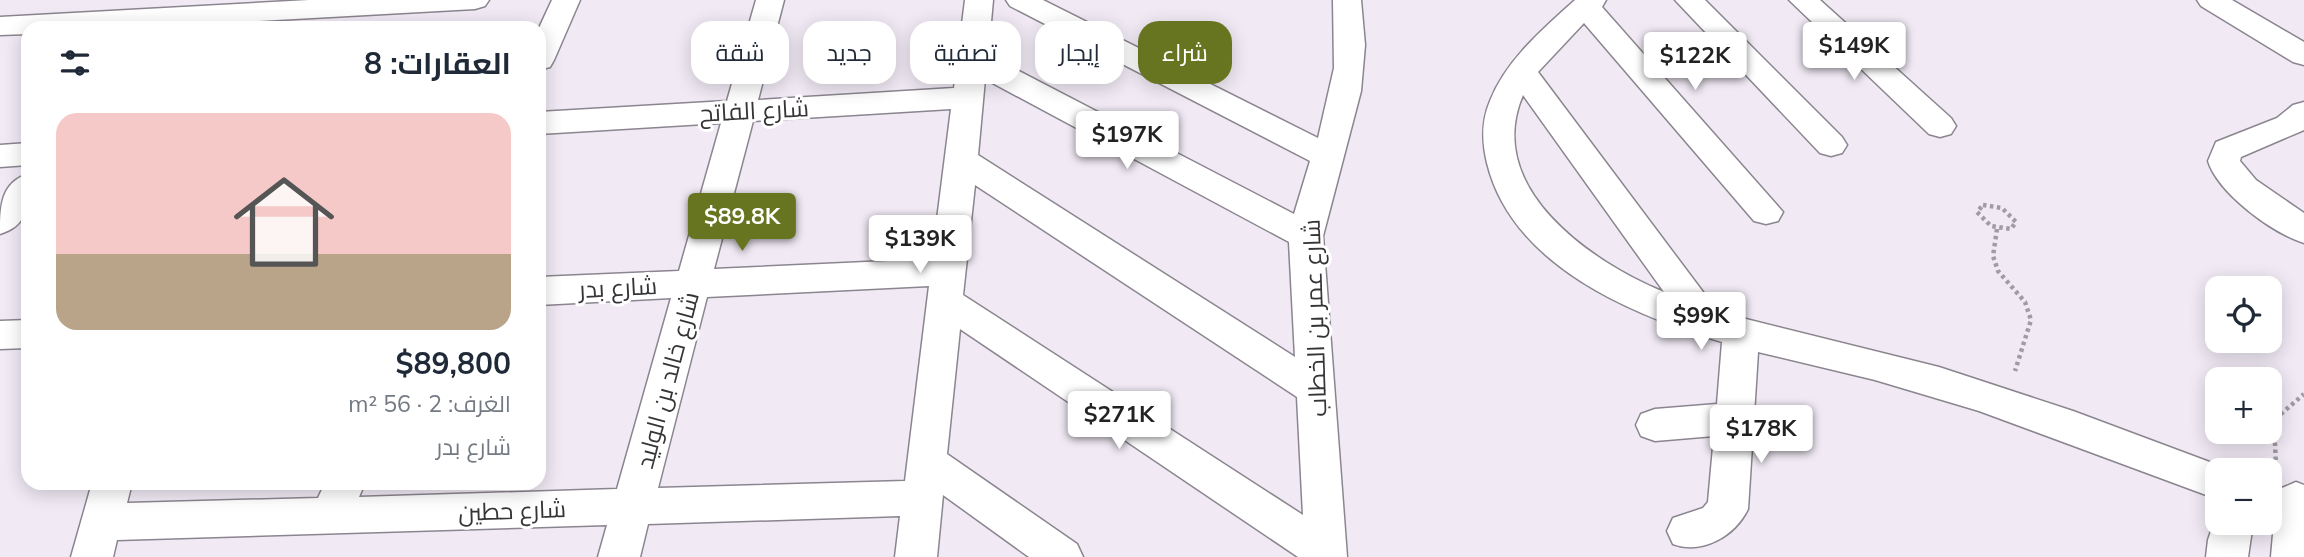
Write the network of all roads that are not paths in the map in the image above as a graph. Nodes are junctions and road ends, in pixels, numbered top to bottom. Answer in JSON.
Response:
{"nodes":[{"id":1,"x":475,"y":0,"type":"edge"},
{"id":2,"x":566,"y":0,"type":"edge"},
{"id":3,"x":770,"y":0,"type":"edge"},
{"id":4,"x":979,"y":0,"type":"edge"},
{"id":5,"x":1020,"y":0,"type":"edge"},
{"id":6,"x":1347,"y":0,"type":"edge"},
{"id":7,"x":1689,"y":0,"type":"edge"},
{"id":8,"x":1803,"y":0,"type":"edge"},
{"id":9,"x":2211,"y":0,"type":"edge"},
{"id":10,"x":1588,"y":3,"type":"edge"},
{"id":11,"x":366,"y":11,"type":"edge"},
{"id":12,"x":159,"y":15,"type":"edge"},
{"id":13,"x":72,"y":21,"type":"edge"},
{"id":14,"x":977,"y":21,"type":"edge"},
{"id":15,"x":21,"y":25,"type":"edge"},
{"id":16,"x":0,"y":26,"type":"edge"},
{"id":17,"x":546,"y":44,"type":"edge"},
{"id":18,"x":2304,"y":55,"type":"edge"},
{"id":19,"x":1522,"y":71,"type":"junction"},
{"id":20,"x":970,"y":84,"type":"edge"},
{"id":21,"x":1018,"y":84,"type":"edge"},
{"id":22,"x":969,"y":98,"type":"junction"},
{"id":23,"x":738,"y":111,"type":"junction"},
{"id":24,"x":546,"y":123,"type":"edge"},
{"id":25,"x":2299,"y":124,"type":"edge"},
{"id":26,"x":1940,"y":126,"type":"dead end"},
{"id":27,"x":1830,"y":145,"type":"dead end"},
{"id":28,"x":21,"y":154,"type":"edge"},
{"id":29,"x":0,"y":156,"type":"edge"},
{"id":30,"x":1327,"y":156,"type":"junction"},
{"id":31,"x":961,"y":160,"type":"junction"},
{"id":32,"x":21,"y":195,"type":"edge"},
{"id":33,"x":1766,"y":212,"type":"dead end"},
{"id":34,"x":0,"y":222,"type":"edge"},
{"id":35,"x":2304,"y":230,"type":"edge"},
{"id":36,"x":1306,"y":236,"type":"junction"},
{"id":37,"x":692,"y":284,"type":"junction"},
{"id":38,"x":947,"y":286,"type":"junction"},
{"id":39,"x":546,"y":291,"type":"edge"},
{"id":40,"x":1724,"y":329,"type":"junction"},
{"id":41,"x":21,"y":334,"type":"edge"},
{"id":42,"x":0,"y":335,"type":"edge"},
{"id":43,"x":1315,"y":389,"type":"junction"},
{"id":44,"x":1735,"y":418,"type":"junction"},
{"id":45,"x":1655,"y":425,"type":"dead end"},
{"id":46,"x":2205,"y":477,"type":"edge"},
{"id":47,"x":925,"y":480,"type":"junction"},
{"id":48,"x":110,"y":490,"type":"edge"},
{"id":49,"x":2287,"y":498,"type":"edge"},
{"id":50,"x":338,"y":499,"type":"edge"},
{"id":51,"x":633,"y":506,"type":"junction"},
{"id":52,"x":1686,"y":531,"type":"dead end"},
{"id":53,"x":2229,"y":535,"type":"edge"},
{"id":54,"x":96,"y":539,"type":"edge"},
{"id":55,"x":1326,"y":554,"type":"edge"},
{"id":56,"x":619,"y":557,"type":"edge"},
{"id":57,"x":916,"y":557,"type":"edge"},
{"id":58,"x":1062,"y":557,"type":"edge"},
{"id":59,"x":2227,"y":557,"type":"edge"},
{"id":60,"x":2292,"y":557,"type":"edge"}],
"edges":[{"from":1,"to":11,"type":"street"},
{"from":2,"to":17,"type":"street"},
{"from":3,"to":23,"type":"street","name":"شارع خالد بن الوليد"},
{"from":4,"to":14,"type":"street"},
{"from":5,"to":30,"type":"street"},
{"from":6,"to":30,"type":"street","name":"شارع عمر بن الخطاب"},
{"from":7,"to":27,"type":"street"},
{"from":8,"to":26,"type":"street"},
{"from":9,"to":18,"type":"street"},
{"from":10,"to":19,"type":"street"},
{"from":10,"to":33,"type":"street"},
{"from":11,"to":12,"type":"street"},
{"from":12,"to":13,"type":"street"},
{"from":15,"to":16,"type":"street"},
{"from":19,"to":40,"type":"street"},
{"from":19,"to":40,"type":"street"},
{"from":20,"to":22,"type":"street"},
{"from":21,"to":36,"type":"street"},
{"from":22,"to":23,"type":"street","name":"شارع الفاتح"},
{"from":22,"to":31,"type":"street"},
{"from":23,"to":24,"type":"street","name":"شارع الفاتح"},
{"from":23,"to":37,"type":"street","name":"شارع خالد بن الوليد"},
{"from":25,"to":35,"type":"street"},
{"from":28,"to":29,"type":"street"},
{"from":30,"to":36,"type":"street","name":"شارع عمر بن الخطاب"},
{"from":31,"to":38,"type":"street"},
{"from":31,"to":43,"type":"street"},
{"from":32,"to":34,"type":"street"},
{"from":36,"to":43,"type":"street","name":"شارع عمر بن الخطاب"},
{"from":37,"to":38,"type":"street","name":"شارع بدر"},
{"from":37,"to":39,"type":"street","name":"شارع بدر"},
{"from":37,"to":51,"type":"street","name":"شارع خالد بن الوليد"},
{"from":38,"to":47,"type":"street"},
{"from":38,"to":55,"type":"street"},
{"from":40,"to":44,"type":"street"},
{"from":40,"to":46,"type":"street"},
{"from":41,"to":42,"type":"street"},
{"from":43,"to":55,"type":"street","name":"شارع عمر بن الخطاب"},
{"from":44,"to":45,"type":"street"},
{"from":44,"to":52,"type":"street"},
{"from":47,"to":51,"type":"street","name":"شارع حطين"},
{"from":47,"to":57,"type":"street"},
{"from":47,"to":58,"type":"street"},
{"from":48,"to":54,"type":"street"},
{"from":49,"to":60,"type":"street"},
{"from":50,"to":51,"type":"street","name":"شارع حطين"},
{"from":50,"to":54,"type":"street","name":"شارع حطين"},
{"from":51,"to":56,"type":"street","name":"شارع خالد بن الوليد"},
{"from":53,"to":59,"type":"street"}]}
